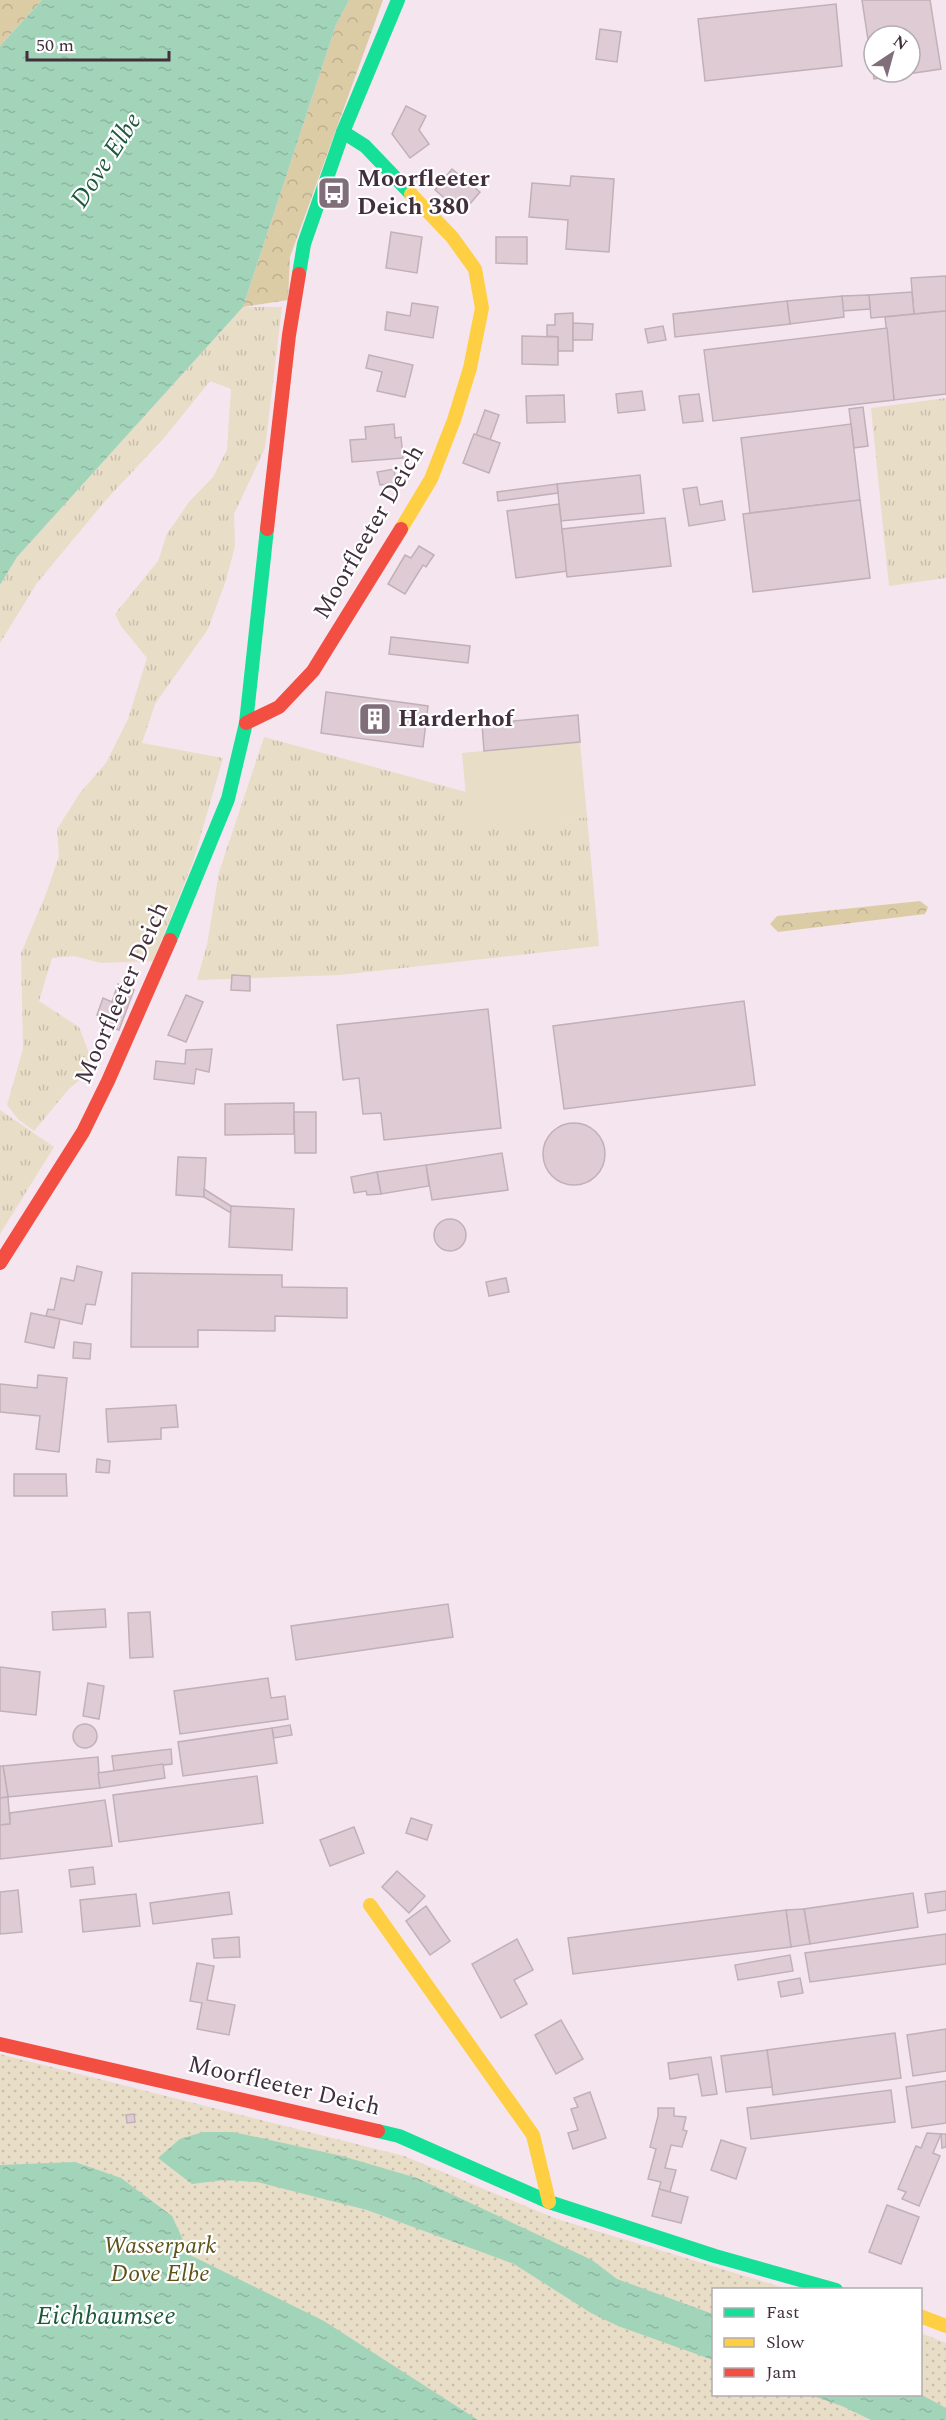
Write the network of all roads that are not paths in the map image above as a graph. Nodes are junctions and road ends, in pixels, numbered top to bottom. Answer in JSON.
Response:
{"nodes":[{"id":1,"x":398,"y":0,"type":"edge"},
{"id":2,"x":343,"y":132,"type":"junction"},
{"id":3,"x":246,"y":723,"type":"junction"},
{"id":4,"x":0,"y":1263,"type":"edge"},
{"id":5,"x":370,"y":1905,"type":"dead end"},
{"id":6,"x":0,"y":2044,"type":"edge"},
{"id":7,"x":549,"y":2202,"type":"junction"},
{"id":8,"x":832,"y":2288,"type":"edge"},
{"id":9,"x":922,"y":2316,"type":"edge"},
{"id":10,"x":946,"y":2326,"type":"edge"}],
"edges":[{"from":1,"to":2,"type":"street","name":"Moorfleeter Deich"},
{"from":2,"to":3,"type":"street","name":"Moorfleeter Deich"},
{"from":2,"to":3,"type":"street","name":"Moorfleeter Deich"},
{"from":3,"to":4,"type":"street","name":"Moorfleeter Deich"},
{"from":5,"to":7,"type":"street"},
{"from":6,"to":7,"type":"street","name":"Moorfleeter Deich"},
{"from":7,"to":8,"type":"street","name":"Moorfleeter Deich"},
{"from":9,"to":10,"type":"street"}]}
